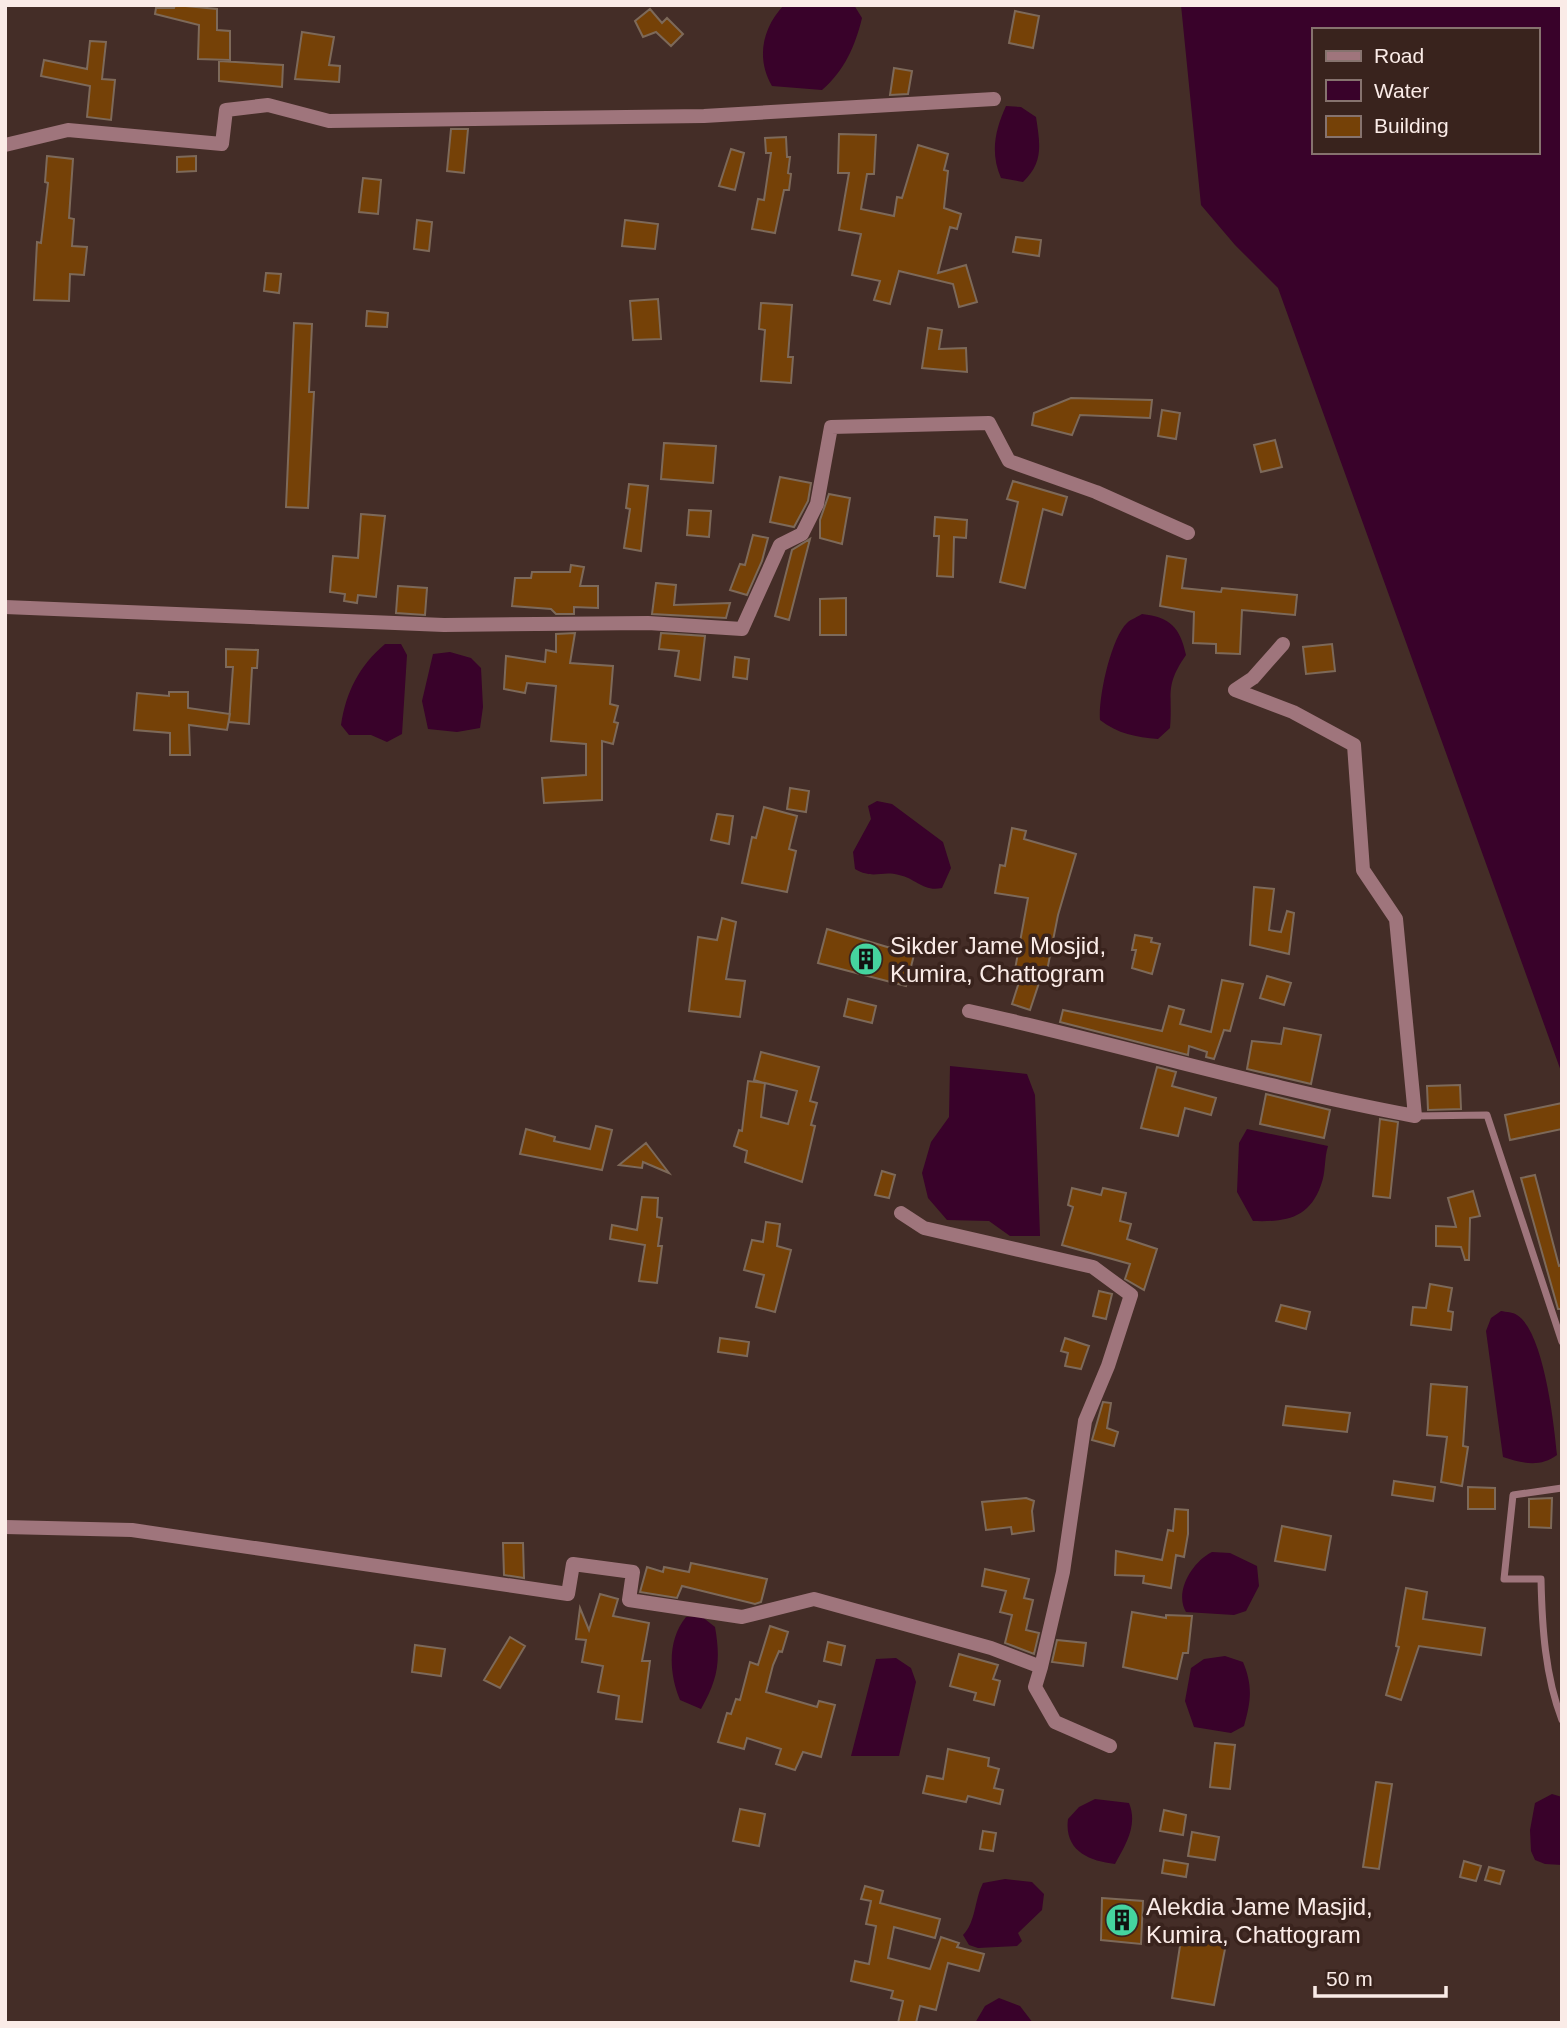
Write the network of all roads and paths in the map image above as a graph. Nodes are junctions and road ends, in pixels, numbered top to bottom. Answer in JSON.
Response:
{"nodes":[{"id":1,"x":994,"y":99,"type":"dead end"},
{"id":2,"x":5,"y":145,"type":"edge"},
{"id":3,"x":1188,"y":533,"type":"dead end"},
{"id":4,"x":5,"y":607,"type":"edge"},
{"id":5,"x":1283,"y":644,"type":"dead end"},
{"id":6,"x":969,"y":1011,"type":"dead end"},
{"id":7,"x":1415,"y":1116,"type":"junction"},
{"id":8,"x":901,"y":1213,"type":"dead end"},
{"id":9,"x":1562,"y":1342,"type":"edge"},
{"id":10,"x":1562,"y":1488,"type":"edge"},
{"id":11,"x":5,"y":1527,"type":"edge"},
{"id":12,"x":1041,"y":1667,"type":"junction"},
{"id":13,"x":1562,"y":1720,"type":"edge"},
{"id":14,"x":1110,"y":1746,"type":"dead end"}],
"edges":[{"from":1,"to":2,"type":"street"},
{"from":3,"to":4,"type":"street"},
{"from":5,"to":7,"type":"street"},
{"from":6,"to":7,"type":"street"},
{"from":7,"to":9,"type":"lane"},
{"from":8,"to":12,"type":"street"},
{"from":10,"to":13,"type":"lane"},
{"from":11,"to":12,"type":"street"},
{"from":12,"to":14,"type":"street"}]}
